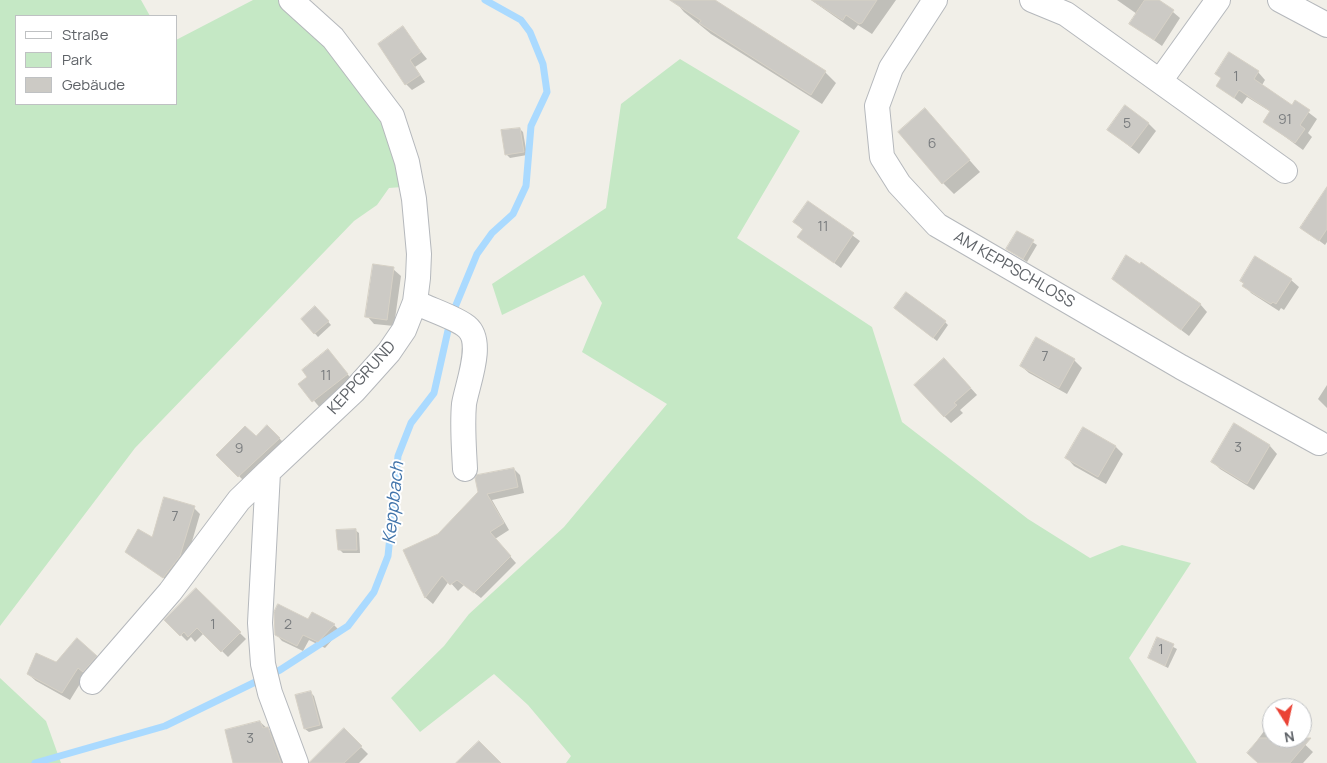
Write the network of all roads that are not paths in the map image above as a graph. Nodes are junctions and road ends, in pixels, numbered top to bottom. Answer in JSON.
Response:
{"nodes":[{"id":1,"x":291,"y":0,"type":"edge"},
{"id":2,"x":935,"y":0,"type":"edge"},
{"id":3,"x":1032,"y":0,"type":"edge"},
{"id":4,"x":1218,"y":0,"type":"edge"},
{"id":5,"x":1280,"y":0,"type":"edge"},
{"id":6,"x":1327,"y":25,"type":"edge"},
{"id":7,"x":1160,"y":81,"type":"junction"},
{"id":8,"x":1285,"y":171,"type":"dead end"},
{"id":9,"x":423,"y":306,"type":"junction"},
{"id":10,"x":1319,"y":443,"type":"dead end"},
{"id":11,"x":465,"y":469,"type":"dead end"},
{"id":12,"x":268,"y":472,"type":"junction"},
{"id":13,"x":92,"y":682,"type":"dead end"},
{"id":14,"x":296,"y":763,"type":"edge"}],
"edges":[{"from":1,"to":9,"type":"street","name":"KEPPGRUND"},
{"from":2,"to":10,"type":"street","name":"AM KEPPSCHLOSS"},
{"from":3,"to":7,"type":"street"},
{"from":4,"to":7,"type":"street"},
{"from":5,"to":6,"type":"street"},
{"from":7,"to":8,"type":"street"},
{"from":9,"to":11,"type":"street"},
{"from":9,"to":12,"type":"street","name":"KEPPGRUND"},
{"from":12,"to":13,"type":"street","name":"KEPPGRUND"},
{"from":12,"to":14,"type":"street"}]}
